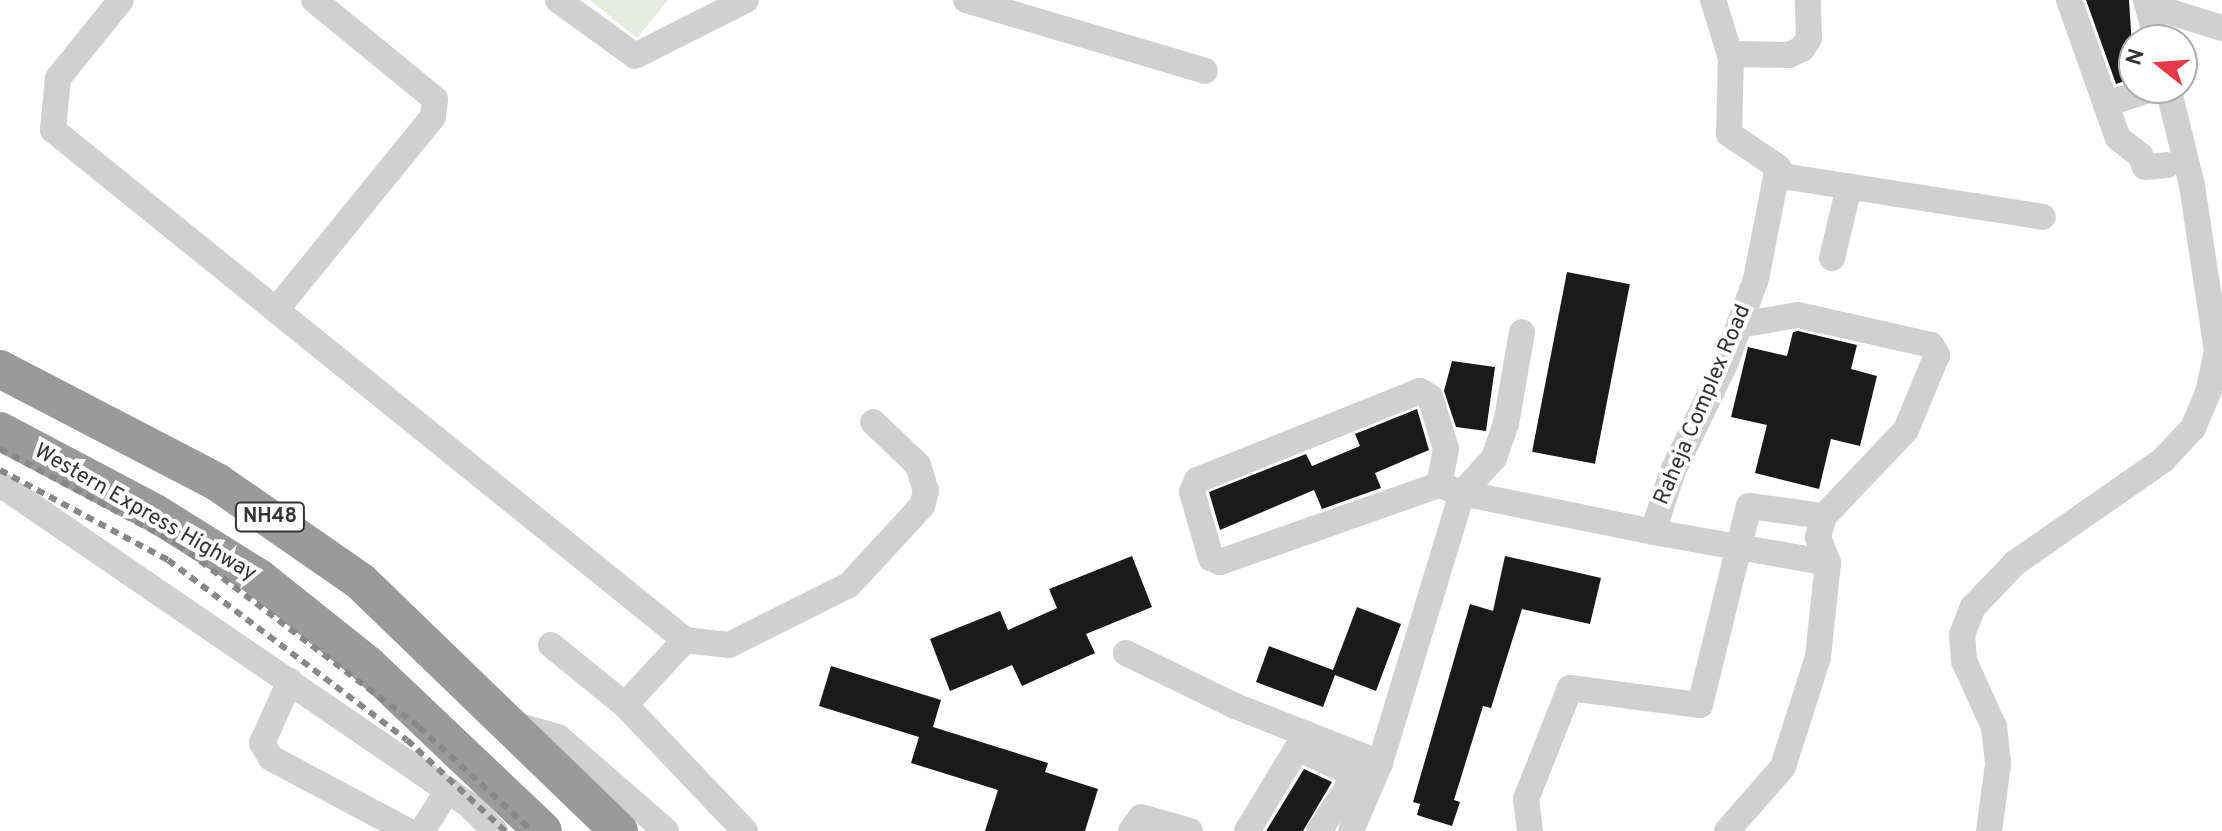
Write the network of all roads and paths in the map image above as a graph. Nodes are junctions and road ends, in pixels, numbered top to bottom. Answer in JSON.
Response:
{"nodes":[{"id":1,"x":121,"y":0,"type":"edge"},
{"id":2,"x":314,"y":0,"type":"edge"},
{"id":3,"x":558,"y":0,"type":"edge"},
{"id":4,"x":746,"y":0,"type":"edge"},
{"id":5,"x":966,"y":0,"type":"edge"},
{"id":6,"x":1713,"y":0,"type":"edge"},
{"id":7,"x":1808,"y":0,"type":"edge"},
{"id":8,"x":2069,"y":0,"type":"edge"},
{"id":9,"x":2147,"y":3,"type":"edge"},
{"id":10,"x":2153,"y":24,"type":"edge"},
{"id":11,"x":2222,"y":28,"type":"edge"},
{"id":12,"x":1730,"y":54,"type":"junction"},
{"id":13,"x":1205,"y":71,"type":"dead end"},
{"id":14,"x":2118,"y":100,"type":"edge"},
{"id":15,"x":2106,"y":104,"type":"junction"},
{"id":16,"x":2172,"y":104,"type":"edge"},
{"id":17,"x":2167,"y":165,"type":"dead end"},
{"id":18,"x":1776,"y":175,"type":"junction"},
{"id":19,"x":1849,"y":187,"type":"junction"},
{"id":20,"x":2043,"y":217,"type":"dead end"},
{"id":21,"x":1832,"y":258,"type":"dead end"},
{"id":22,"x":276,"y":310,"type":"junction"},
{"id":23,"x":1739,"y":325,"type":"junction"},
{"id":24,"x":1522,"y":332,"type":"dead end"},
{"id":25,"x":0,"y":369,"type":"edge"},
{"id":26,"x":873,"y":422,"type":"dead end"},
{"id":27,"x":0,"y":431,"type":"edge"},
{"id":28,"x":0,"y":484,"type":"edge"},
{"id":29,"x":1450,"y":489,"type":"junction"},
{"id":30,"x":1824,"y":516,"type":"junction"},
{"id":31,"x":1653,"y":532,"type":"junction"},
{"id":32,"x":1739,"y":548,"type":"junction"},
{"id":33,"x":1828,"y":563,"type":"junction"},
{"id":34,"x":685,"y":640,"type":"junction"},
{"id":35,"x":551,"y":645,"type":"dead end"},
{"id":36,"x":1126,"y":653,"type":"dead end"},
{"id":37,"x":290,"y":681,"type":"junction"},
{"id":38,"x":625,"y":705,"type":"junction"},
{"id":39,"x":500,"y":721,"type":"junction"},
{"id":40,"x":1302,"y":741,"type":"junction"},
{"id":41,"x":1380,"y":763,"type":"junction"},
{"id":42,"x":460,"y":785,"type":"junction"},
{"id":43,"x":408,"y":831,"type":"edge"},
{"id":44,"x":422,"y":831,"type":"edge"},
{"id":45,"x":495,"y":831,"type":"edge"},
{"id":46,"x":543,"y":831,"type":"edge"},
{"id":47,"x":619,"y":831,"type":"edge"},
{"id":48,"x":666,"y":831,"type":"edge"},
{"id":49,"x":745,"y":831,"type":"edge"},
{"id":50,"x":1131,"y":831,"type":"edge"},
{"id":51,"x":1190,"y":831,"type":"edge"},
{"id":52,"x":1247,"y":831,"type":"edge"},
{"id":53,"x":1319,"y":831,"type":"edge"},
{"id":54,"x":1351,"y":831,"type":"edge"},
{"id":55,"x":1530,"y":831,"type":"edge"},
{"id":56,"x":1727,"y":831,"type":"edge"},
{"id":57,"x":1989,"y":831,"type":"edge"}],
"edges":[{"from":1,"to":22,"type":"street"},
{"from":2,"to":22,"type":"street"},
{"from":3,"to":4,"type":"street"},
{"from":5,"to":13,"type":"street"},
{"from":6,"to":12,"type":"street"},
{"from":7,"to":12,"type":"street"},
{"from":8,"to":15,"type":"street"},
{"from":9,"to":10,"type":"street"},
{"from":9,"to":11,"type":"street"},
{"from":12,"to":18,"type":"street"},
{"from":14,"to":15,"type":"street"},
{"from":15,"to":17,"type":"street"},
{"from":16,"to":57,"type":"street"},
{"from":18,"to":19,"type":"street"},
{"from":18,"to":23,"type":"street","name":"Raheja Complex Road"},
{"from":19,"to":20,"type":"street"},
{"from":19,"to":21,"type":"street"},
{"from":22,"to":34,"type":"street"},
{"from":23,"to":30,"type":"street"},
{"from":23,"to":31,"type":"street","name":"Raheja Complex Road"},
{"from":24,"to":29,"type":"street"},
{"from":25,"to":39,"type":"highway","number":"NH48"},
{"from":26,"to":34,"type":"street"},
{"from":27,"to":42,"type":"highway","name":"Western Express Highway","number":"NH48"},
{"from":28,"to":37,"type":"street"},
{"from":29,"to":29,"type":"street"},
{"from":29,"to":31,"type":"street","name":"Raheja Complex Road"},
{"from":29,"to":41,"type":"street"},
{"from":30,"to":32,"type":"street"},
{"from":30,"to":33,"type":"street"},
{"from":31,"to":32,"type":"street"},
{"from":32,"to":33,"type":"street"},
{"from":32,"to":55,"type":"street"},
{"from":33,"to":56,"type":"street"},
{"from":34,"to":38,"type":"street"},
{"from":35,"to":38,"type":"street"},
{"from":36,"to":40,"type":"street"},
{"from":37,"to":42,"type":"street"},
{"from":37,"to":43,"type":"street"},
{"from":38,"to":49,"type":"street"},
{"from":39,"to":47,"type":"highway","number":"NH48"},
{"from":39,"to":48,"type":"street"},
{"from":40,"to":41,"type":"street"},
{"from":40,"to":52,"type":"street"},
{"from":40,"to":53,"type":"street"},
{"from":41,"to":54,"type":"street"},
{"from":42,"to":44,"type":"street"},
{"from":42,"to":45,"type":"street"},
{"from":42,"to":46,"type":"highway","number":"NH48"},
{"from":50,"to":51,"type":"street"}]}
